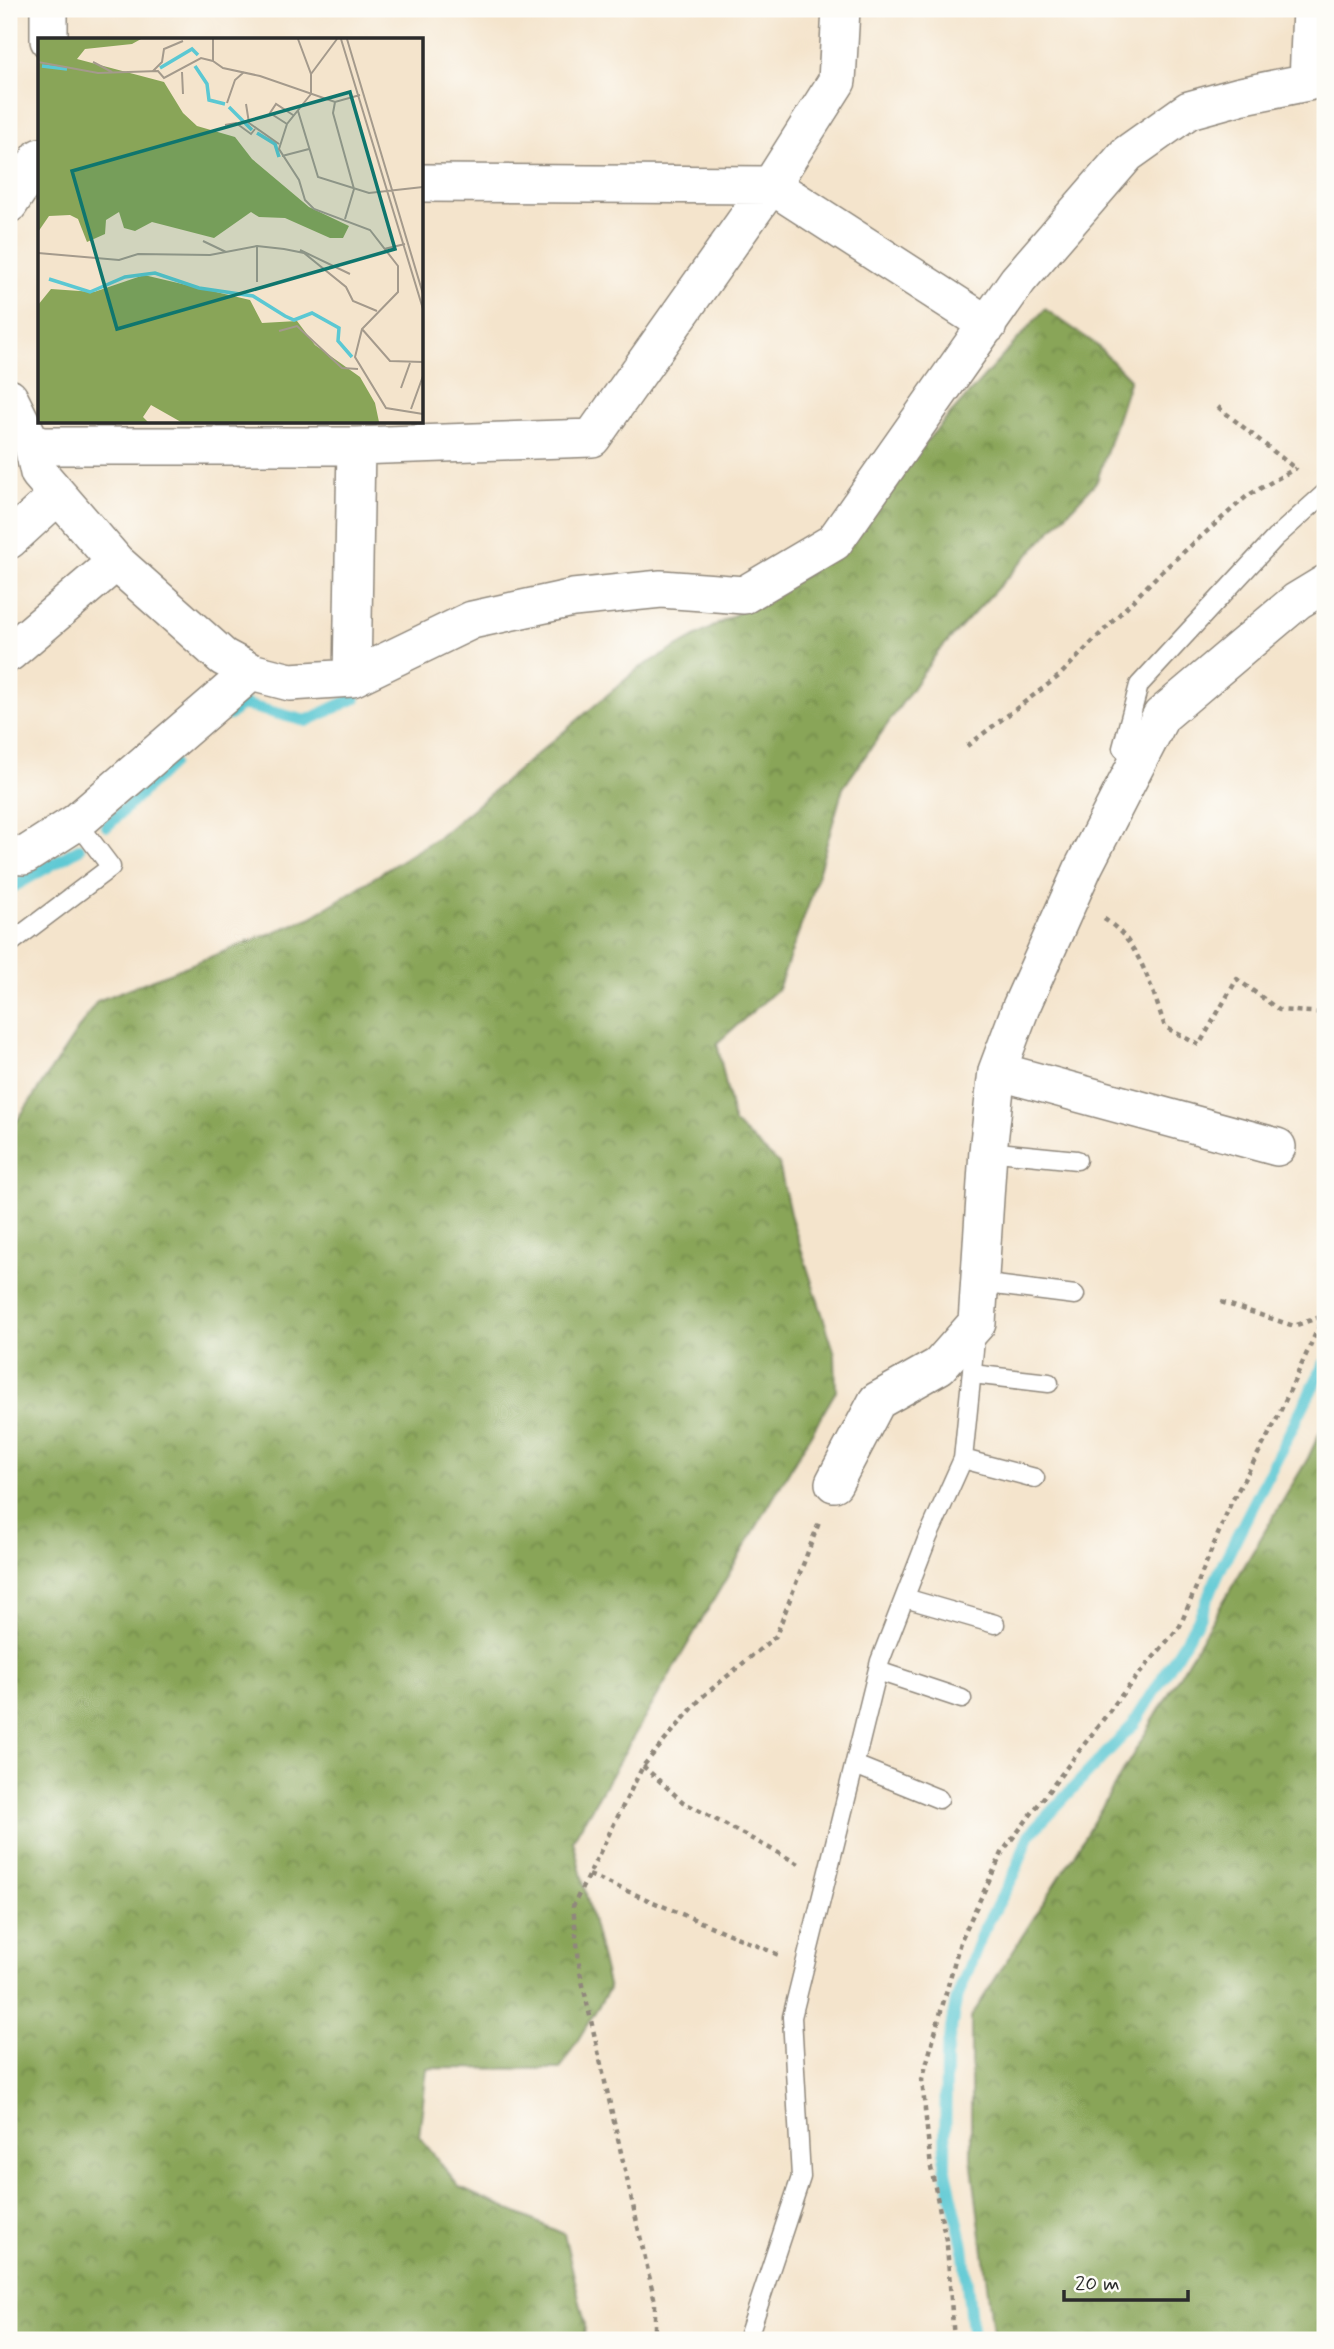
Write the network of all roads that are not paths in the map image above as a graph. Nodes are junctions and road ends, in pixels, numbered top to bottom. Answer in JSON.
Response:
{"nodes":[{"id":1,"x":48,"y":9,"type":"edge"},
{"id":2,"x":841,"y":9,"type":"edge"},
{"id":3,"x":1311,"y":9,"type":"edge"},
{"id":4,"x":49,"y":38,"type":"edge"},
{"id":5,"x":1316,"y":78,"type":"edge"},
{"id":6,"x":38,"y":160,"type":"edge"},
{"id":7,"x":424,"y":183,"type":"edge"},
{"id":8,"x":771,"y":185,"type":"junction"},
{"id":9,"x":9,"y":204,"type":"edge"},
{"id":10,"x":988,"y":325,"type":"junction"},
{"id":11,"x":9,"y":398,"type":"edge"},
{"id":12,"x":33,"y":446,"type":"junction"},
{"id":13,"x":356,"y":446,"type":"junction"},
{"id":14,"x":1325,"y":493,"type":"edge"},
{"id":15,"x":57,"y":496,"type":"junction"},
{"id":16,"x":9,"y":540,"type":"edge"},
{"id":17,"x":116,"y":562,"type":"junction"},
{"id":18,"x":1325,"y":584,"type":"edge"},
{"id":19,"x":9,"y":653,"type":"edge"},
{"id":20,"x":251,"y":672,"type":"junction"},
{"id":21,"x":352,"y":678,"type":"junction"},
{"id":22,"x":1138,"y":764,"type":"junction"},
{"id":23,"x":77,"y":822,"type":"junction"},
{"id":24,"x":9,"y":855,"type":"edge"},
{"id":25,"x":9,"y":944,"type":"edge"},
{"id":26,"x":997,"y":1071,"type":"junction"},
{"id":27,"x":1277,"y":1147,"type":"dead end"},
{"id":28,"x":988,"y":1151,"type":"junction"},
{"id":29,"x":1077,"y":1160,"type":"dead end"},
{"id":30,"x":979,"y":1283,"type":"junction"},
{"id":31,"x":1074,"y":1295,"type":"dead end"},
{"id":32,"x":977,"y":1323,"type":"junction"},
{"id":33,"x":972,"y":1374,"type":"junction"},
{"id":34,"x":1049,"y":1383,"type":"dead end"},
{"id":35,"x":963,"y":1459,"type":"junction"},
{"id":36,"x":1035,"y":1478,"type":"dead end"},
{"id":37,"x":834,"y":1483,"type":"road end"},
{"id":38,"x":905,"y":1598,"type":"junction"},
{"id":39,"x":995,"y":1624,"type":"dead end"},
{"id":40,"x":878,"y":1671,"type":"junction"},
{"id":41,"x":962,"y":1699,"type":"dead end"},
{"id":42,"x":855,"y":1765,"type":"junction"},
{"id":43,"x":939,"y":1799,"type":"dead end"},
{"id":44,"x":747,"y":2340,"type":"edge"}],
"edges":[{"from":1,"to":4,"type":"street"},
{"from":2,"to":8,"type":"street"},
{"from":3,"to":5,"type":"street"},
{"from":5,"to":10,"type":"street"},
{"from":6,"to":9,"type":"street"},
{"from":7,"to":8,"type":"street"},
{"from":8,"to":10,"type":"street"},
{"from":8,"to":13,"type":"street"},
{"from":10,"to":21,"type":"street"},
{"from":11,"to":12,"type":"street"},
{"from":12,"to":13,"type":"street"},
{"from":12,"to":15,"type":"street"},
{"from":13,"to":21,"type":"street"},
{"from":14,"to":22,"type":"lane"},
{"from":15,"to":16,"type":"street"},
{"from":15,"to":17,"type":"street"},
{"from":17,"to":19,"type":"street"},
{"from":17,"to":20,"type":"street"},
{"from":18,"to":22,"type":"street"},
{"from":20,"to":21,"type":"street"},
{"from":20,"to":23,"type":"street"},
{"from":22,"to":26,"type":"street"},
{"from":23,"to":24,"type":"street"},
{"from":23,"to":25,"type":"lane"},
{"from":26,"to":27,"type":"street"},
{"from":26,"to":28,"type":"street"},
{"from":28,"to":29,"type":"lane"},
{"from":28,"to":30,"type":"street"},
{"from":30,"to":31,"type":"lane"},
{"from":30,"to":32,"type":"street"},
{"from":32,"to":33,"type":"lane"},
{"from":32,"to":37,"type":"street"},
{"from":33,"to":34,"type":"lane"},
{"from":33,"to":35,"type":"lane"},
{"from":35,"to":36,"type":"lane"},
{"from":35,"to":38,"type":"lane"},
{"from":38,"to":39,"type":"lane"},
{"from":38,"to":40,"type":"lane"},
{"from":40,"to":41,"type":"lane"},
{"from":40,"to":42,"type":"lane"},
{"from":42,"to":43,"type":"lane"},
{"from":42,"to":44,"type":"lane"}]}
